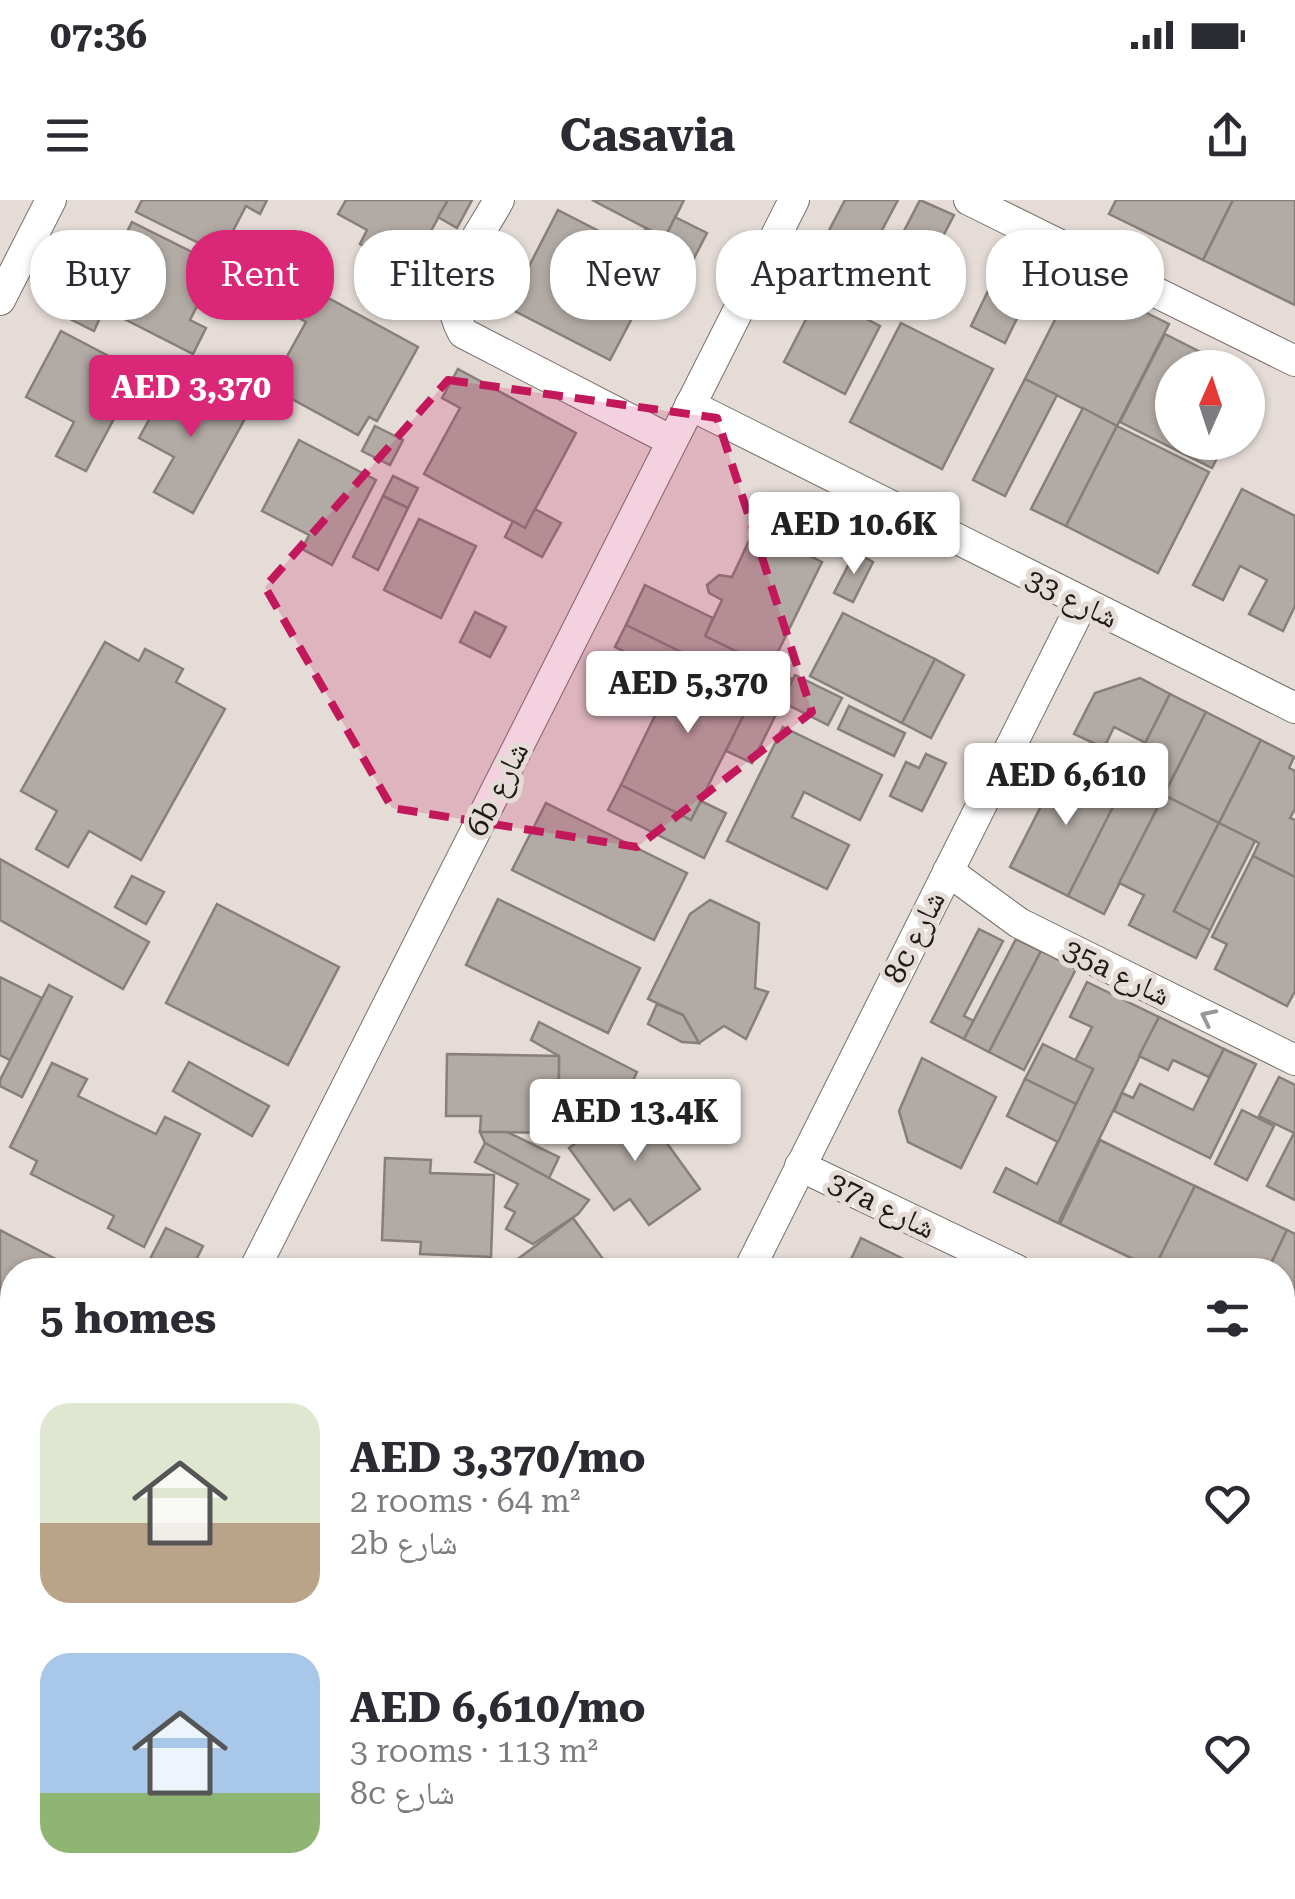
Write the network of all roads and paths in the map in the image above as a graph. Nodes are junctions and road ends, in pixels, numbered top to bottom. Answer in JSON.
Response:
{"nodes":[{"id":1,"x":50,"y":200,"type":"edge"},
{"id":2,"x":499,"y":200,"type":"edge"},
{"id":3,"x":794,"y":200,"type":"edge"},
{"id":4,"x":968,"y":200,"type":"edge"},
{"id":5,"x":0,"y":300,"type":"edge"},
{"id":6,"x":1295,"y":360,"type":"edge"},
{"id":7,"x":690,"y":405,"type":"junction"},
{"id":8,"x":672,"y":441,"type":"junction"},
{"id":9,"x":1082,"y":604,"type":"junction"},
{"id":10,"x":1295,"y":708,"type":"edge"},
{"id":11,"x":948,"y":871,"type":"junction"},
{"id":12,"x":1295,"y":1060,"type":"edge"},
{"id":13,"x":800,"y":1166,"type":"junction"},
{"id":14,"x":260,"y":1258,"type":"edge"},
{"id":15,"x":754,"y":1258,"type":"edge"},
{"id":16,"x":992,"y":1258,"type":"edge"}],
"edges":[{"from":1,"to":5,"type":"street"},
{"from":2,"to":8,"type":"street"},
{"from":3,"to":7,"type":"street","name":"6b شارع"},
{"from":4,"to":6,"type":"street"},
{"from":7,"to":8,"type":"street","name":"6b شارع"},
{"from":7,"to":9,"type":"street","name":"شارع 33"},
{"from":8,"to":14,"type":"street","name":"6b شارع"},
{"from":9,"to":10,"type":"street","name":"شارع 33"},
{"from":9,"to":11,"type":"street","name":"8c شارع"},
{"from":12,"to":11,"type":"street","name":"35a شارع","one_way":true},
{"from":11,"to":13,"type":"street","name":"8c شارع"},
{"from":13,"to":15,"type":"street","name":"8c شارع"},
{"from":13,"to":16,"type":"street","name":"37a شارع"}]}
